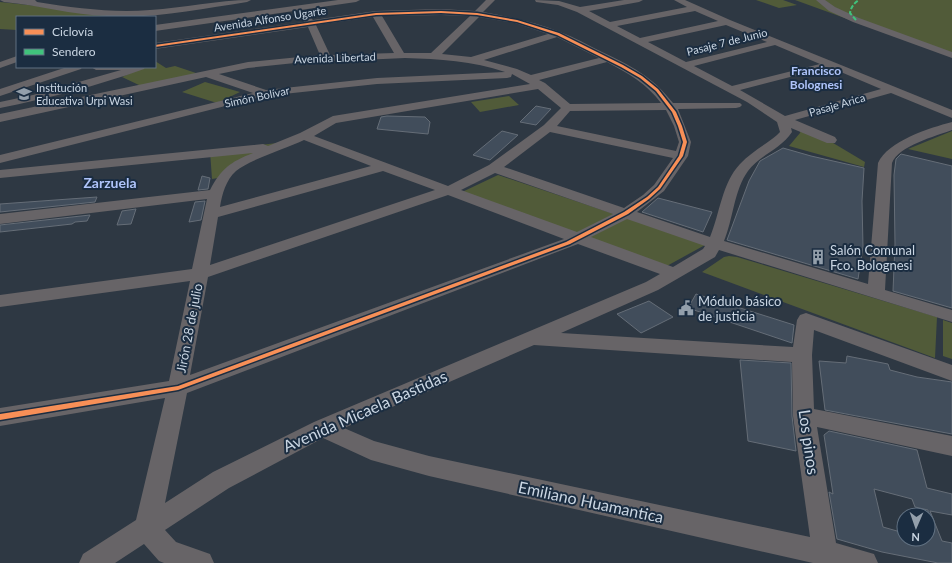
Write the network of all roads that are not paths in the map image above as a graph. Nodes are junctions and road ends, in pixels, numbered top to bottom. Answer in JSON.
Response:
{"nodes":[{"id":1,"x":4,"y":0,"type":"edge"},
{"id":2,"x":247,"y":0,"type":"edge"},
{"id":3,"x":356,"y":0,"type":"edge"},
{"id":4,"x":490,"y":0,"type":"edge"},
{"id":5,"x":539,"y":0,"type":"edge"},
{"id":6,"x":639,"y":0,"type":"edge"},
{"id":7,"x":678,"y":0,"type":"edge"},
{"id":8,"x":820,"y":0,"type":"edge"},
{"id":9,"x":558,"y":1,"type":"edge"},
{"id":10,"x":22,"y":2,"type":"junction"},
{"id":11,"x":111,"y":5,"type":"dead end"},
{"id":12,"x":296,"y":7,"type":"junction"},
{"id":13,"x":695,"y":8,"type":"junction"},
{"id":14,"x":580,"y":10,"type":"junction"},
{"id":15,"x":376,"y":14,"type":"junction"},
{"id":16,"x":477,"y":14,"type":"junction"},
{"id":17,"x":727,"y":22,"type":"junction"},
{"id":18,"x":310,"y":24,"type":"junction"},
{"id":19,"x":609,"y":25,"type":"junction"},
{"id":20,"x":156,"y":28,"type":"edge"},
{"id":21,"x":558,"y":34,"type":"junction"},
{"id":22,"x":638,"y":41,"type":"junction"},
{"id":23,"x":776,"y":42,"type":"junction"},
{"id":24,"x":156,"y":46,"type":"edge"},
{"id":25,"x":952,"y":55,"type":"edge"},
{"id":26,"x":401,"y":56,"type":"junction"},
{"id":27,"x":434,"y":56,"type":"junction"},
{"id":28,"x":326,"y":58,"type":"junction"},
{"id":29,"x":16,"y":59,"type":"edge"},
{"id":30,"x":609,"y":59,"type":"junction"},
{"id":31,"x":470,"y":60,"type":"junction"},
{"id":32,"x":831,"y":64,"type":"junction"},
{"id":33,"x":0,"y":65,"type":"edge"},
{"id":34,"x":684,"y":65,"type":"junction"},
{"id":35,"x":74,"y":68,"type":"edge"},
{"id":36,"x":138,"y":68,"type":"edge"},
{"id":37,"x":206,"y":74,"type":"junction"},
{"id":38,"x":520,"y":74,"type":"junction"},
{"id":39,"x":530,"y":79,"type":"junction"},
{"id":40,"x":541,"y":85,"type":"junction"},
{"id":41,"x":731,"y":90,"type":"junction"},
{"id":42,"x":890,"y":90,"type":"junction"},
{"id":43,"x":0,"y":93,"type":"edge"},
{"id":44,"x":265,"y":93,"type":"junction"},
{"id":45,"x":0,"y":105,"type":"edge"},
{"id":46,"x":670,"y":105,"type":"junction"},
{"id":47,"x":736,"y":105,"type":"dead end"},
{"id":48,"x":567,"y":108,"type":"junction"},
{"id":49,"x":952,"y":114,"type":"edge"},
{"id":50,"x":0,"y":118,"type":"edge"},
{"id":51,"x":783,"y":120,"type":"junction"},
{"id":52,"x":952,"y":126,"type":"edge"},
{"id":53,"x":548,"y":128,"type":"junction"},
{"id":54,"x":304,"y":136,"type":"junction"},
{"id":55,"x":831,"y":140,"type":"dead end"},
{"id":56,"x":280,"y":146,"type":"junction"},
{"id":57,"x":681,"y":156,"type":"junction"},
{"id":58,"x":0,"y":159,"type":"edge"},
{"id":59,"x":384,"y":167,"type":"junction"},
{"id":60,"x":494,"y":168,"type":"junction"},
{"id":61,"x":0,"y":174,"type":"edge"},
{"id":62,"x":447,"y":191,"type":"junction"},
{"id":63,"x":215,"y":194,"type":"junction"},
{"id":64,"x":626,"y":213,"type":"junction"},
{"id":65,"x":212,"y":214,"type":"junction"},
{"id":66,"x":0,"y":219,"type":"edge"},
{"id":67,"x":578,"y":238,"type":"junction"},
{"id":68,"x":715,"y":244,"type":"junction"},
{"id":69,"x":673,"y":273,"type":"junction"},
{"id":70,"x":200,"y":274,"type":"junction"},
{"id":71,"x":876,"y":293,"type":"junction"},
{"id":72,"x":0,"y":301,"type":"edge"},
{"id":73,"x":952,"y":316,"type":"edge"},
{"id":74,"x":531,"y":338,"type":"junction"},
{"id":75,"x":802,"y":355,"type":"junction"},
{"id":76,"x":952,"y":373,"type":"edge"},
{"id":77,"x":178,"y":388,"type":"junction"},
{"id":78,"x":804,"y":416,"type":"junction"},
{"id":79,"x":0,"y":417,"type":"edge"},
{"id":80,"x":322,"y":428,"type":"junction"},
{"id":81,"x":952,"y":446,"type":"edge"},
{"id":82,"x":147,"y":528,"type":"junction"},
{"id":83,"x":825,"y":558,"type":"edge"},
{"id":84,"x":92,"y":563,"type":"edge"},
{"id":85,"x":201,"y":563,"type":"edge"},
{"id":86,"x":865,"y":563,"type":"edge"}],
"edges":[{"from":1,"to":10,"type":"street"},
{"from":2,"to":10,"type":"street"},
{"from":3,"to":12,"type":"street"},
{"from":4,"to":16,"type":"street"},
{"from":5,"to":9,"type":"street"},
{"from":6,"to":14,"type":"street"},
{"from":7,"to":13,"type":"street"},
{"from":8,"to":25,"type":"street"},
{"from":9,"to":14,"type":"street"},
{"from":10,"to":11,"type":"street"},
{"from":12,"to":18,"type":"street"},
{"from":12,"to":20,"type":"street"},
{"from":13,"to":17,"type":"street"},
{"from":13,"to":19,"type":"street"},
{"from":14,"to":19,"type":"street"},
{"from":15,"to":16,"type":"street","name":"Avenida Alfonso Ugarte"},
{"from":15,"to":18,"type":"street","name":"Avenida Alfonso Ugarte"},
{"from":15,"to":26,"type":"street"},
{"from":16,"to":21,"type":"street","name":"Avenida Alfonso Ugarte"},
{"from":16,"to":27,"type":"street"},
{"from":17,"to":22,"type":"street"},
{"from":17,"to":23,"type":"street"},
{"from":18,"to":24,"type":"street","name":"Avenida Alfonso Ugarte"},
{"from":18,"to":28,"type":"street"},
{"from":19,"to":22,"type":"street"},
{"from":21,"to":30,"type":"street","name":"Avenida Alfonso Ugarte"},
{"from":21,"to":31,"type":"street"},
{"from":22,"to":34,"type":"street"},
{"from":23,"to":32,"type":"street"},
{"from":23,"to":34,"type":"street","name":"Pasaje 7 de Junio"},
{"from":26,"to":27,"type":"street","name":"Avenida Libertad"},
{"from":26,"to":28,"type":"street","name":"Avenida Libertad"},
{"from":27,"to":31,"type":"street","name":"Avenida Libertad"},
{"from":28,"to":37,"type":"street","name":"Avenida Libertad"},
{"from":29,"to":33,"type":"street"},
{"from":30,"to":39,"type":"street"},
{"from":30,"to":46,"type":"street","name":"Avenida Alfonso Ugarte"},
{"from":31,"to":38,"type":"street","name":"Avenida Libertad"},
{"from":32,"to":41,"type":"street"},
{"from":32,"to":42,"type":"street"},
{"from":34,"to":41,"type":"street"},
{"from":35,"to":43,"type":"street"},
{"from":36,"to":45,"type":"street"},
{"from":37,"to":44,"type":"street"},
{"from":37,"to":50,"type":"street","name":"Avenida Libertad"},
{"from":38,"to":39,"type":"street","name":"Avenida Libertad"},
{"from":38,"to":44,"type":"street","name":"Simón Bolívar"},
{"from":39,"to":40,"type":"street","name":"Avenida Libertad"},
{"from":40,"to":48,"type":"street","name":"Avenida Libertad"},
{"from":40,"to":54,"type":"street","name":"Jirón 28 de julio"},
{"from":41,"to":51,"type":"street"},
{"from":42,"to":49,"type":"street"},
{"from":42,"to":51,"type":"street","name":"Pasaje Arica"},
{"from":44,"to":58,"type":"street","name":"Simón Bolívar"},
{"from":46,"to":47,"type":"street"},
{"from":46,"to":48,"type":"street"},
{"from":46,"to":57,"type":"street","name":"Avenida Alfonso Ugarte"},
{"from":48,"to":53,"type":"street"},
{"from":51,"to":55,"type":"street"},
{"from":51,"to":68,"type":"street"},
{"from":52,"to":71,"type":"street"},
{"from":53,"to":57,"type":"street"},
{"from":53,"to":60,"type":"street"},
{"from":54,"to":56,"type":"street","name":"Jirón 28 de julio"},
{"from":54,"to":59,"type":"street"},
{"from":56,"to":61,"type":"street"},
{"from":56,"to":63,"type":"street","name":"Jirón 28 de julio"},
{"from":57,"to":64,"type":"street"},
{"from":59,"to":62,"type":"street"},
{"from":59,"to":65,"type":"street"},
{"from":60,"to":62,"type":"street"},
{"from":60,"to":64,"type":"street"},
{"from":62,"to":67,"type":"street"},
{"from":62,"to":70,"type":"street"},
{"from":63,"to":65,"type":"street","name":"Jirón 28 de julio"},
{"from":63,"to":66,"type":"street"},
{"from":64,"to":67,"type":"street"},
{"from":64,"to":68,"type":"street"},
{"from":65,"to":70,"type":"street","name":"Jirón 28 de julio"},
{"from":67,"to":69,"type":"street"},
{"from":67,"to":77,"type":"street"},
{"from":68,"to":69,"type":"street","name":"Avenida Micaela Bastidas"},
{"from":68,"to":71,"type":"street"},
{"from":69,"to":74,"type":"street","name":"Avenida Micaela Bastidas"},
{"from":70,"to":72,"type":"street"},
{"from":70,"to":77,"type":"street","name":"Jirón 28 de julio"},
{"from":71,"to":73,"type":"street"},
{"from":74,"to":75,"type":"street"},
{"from":74,"to":80,"type":"street","name":"Avenida Micaela Bastidas"},
{"from":75,"to":76,"type":"street","name":"Los pinos"},
{"from":75,"to":78,"type":"street","name":"Los pinos"},
{"from":77,"to":79,"type":"street"},
{"from":77,"to":82,"type":"street","name":"Jirón 28 de julio"},
{"from":78,"to":81,"type":"street"},
{"from":78,"to":83,"type":"street","name":"Los pinos"},
{"from":80,"to":82,"type":"street","name":"Avenida Micaela Bastidas"},
{"from":80,"to":83,"type":"street","name":"Emiliano Huamantica"},
{"from":82,"to":84,"type":"street","name":"Avenida Micaela Bastidas"},
{"from":82,"to":85,"type":"street"},
{"from":83,"to":86,"type":"street","name":"Emiliano Huamantica"}]}
